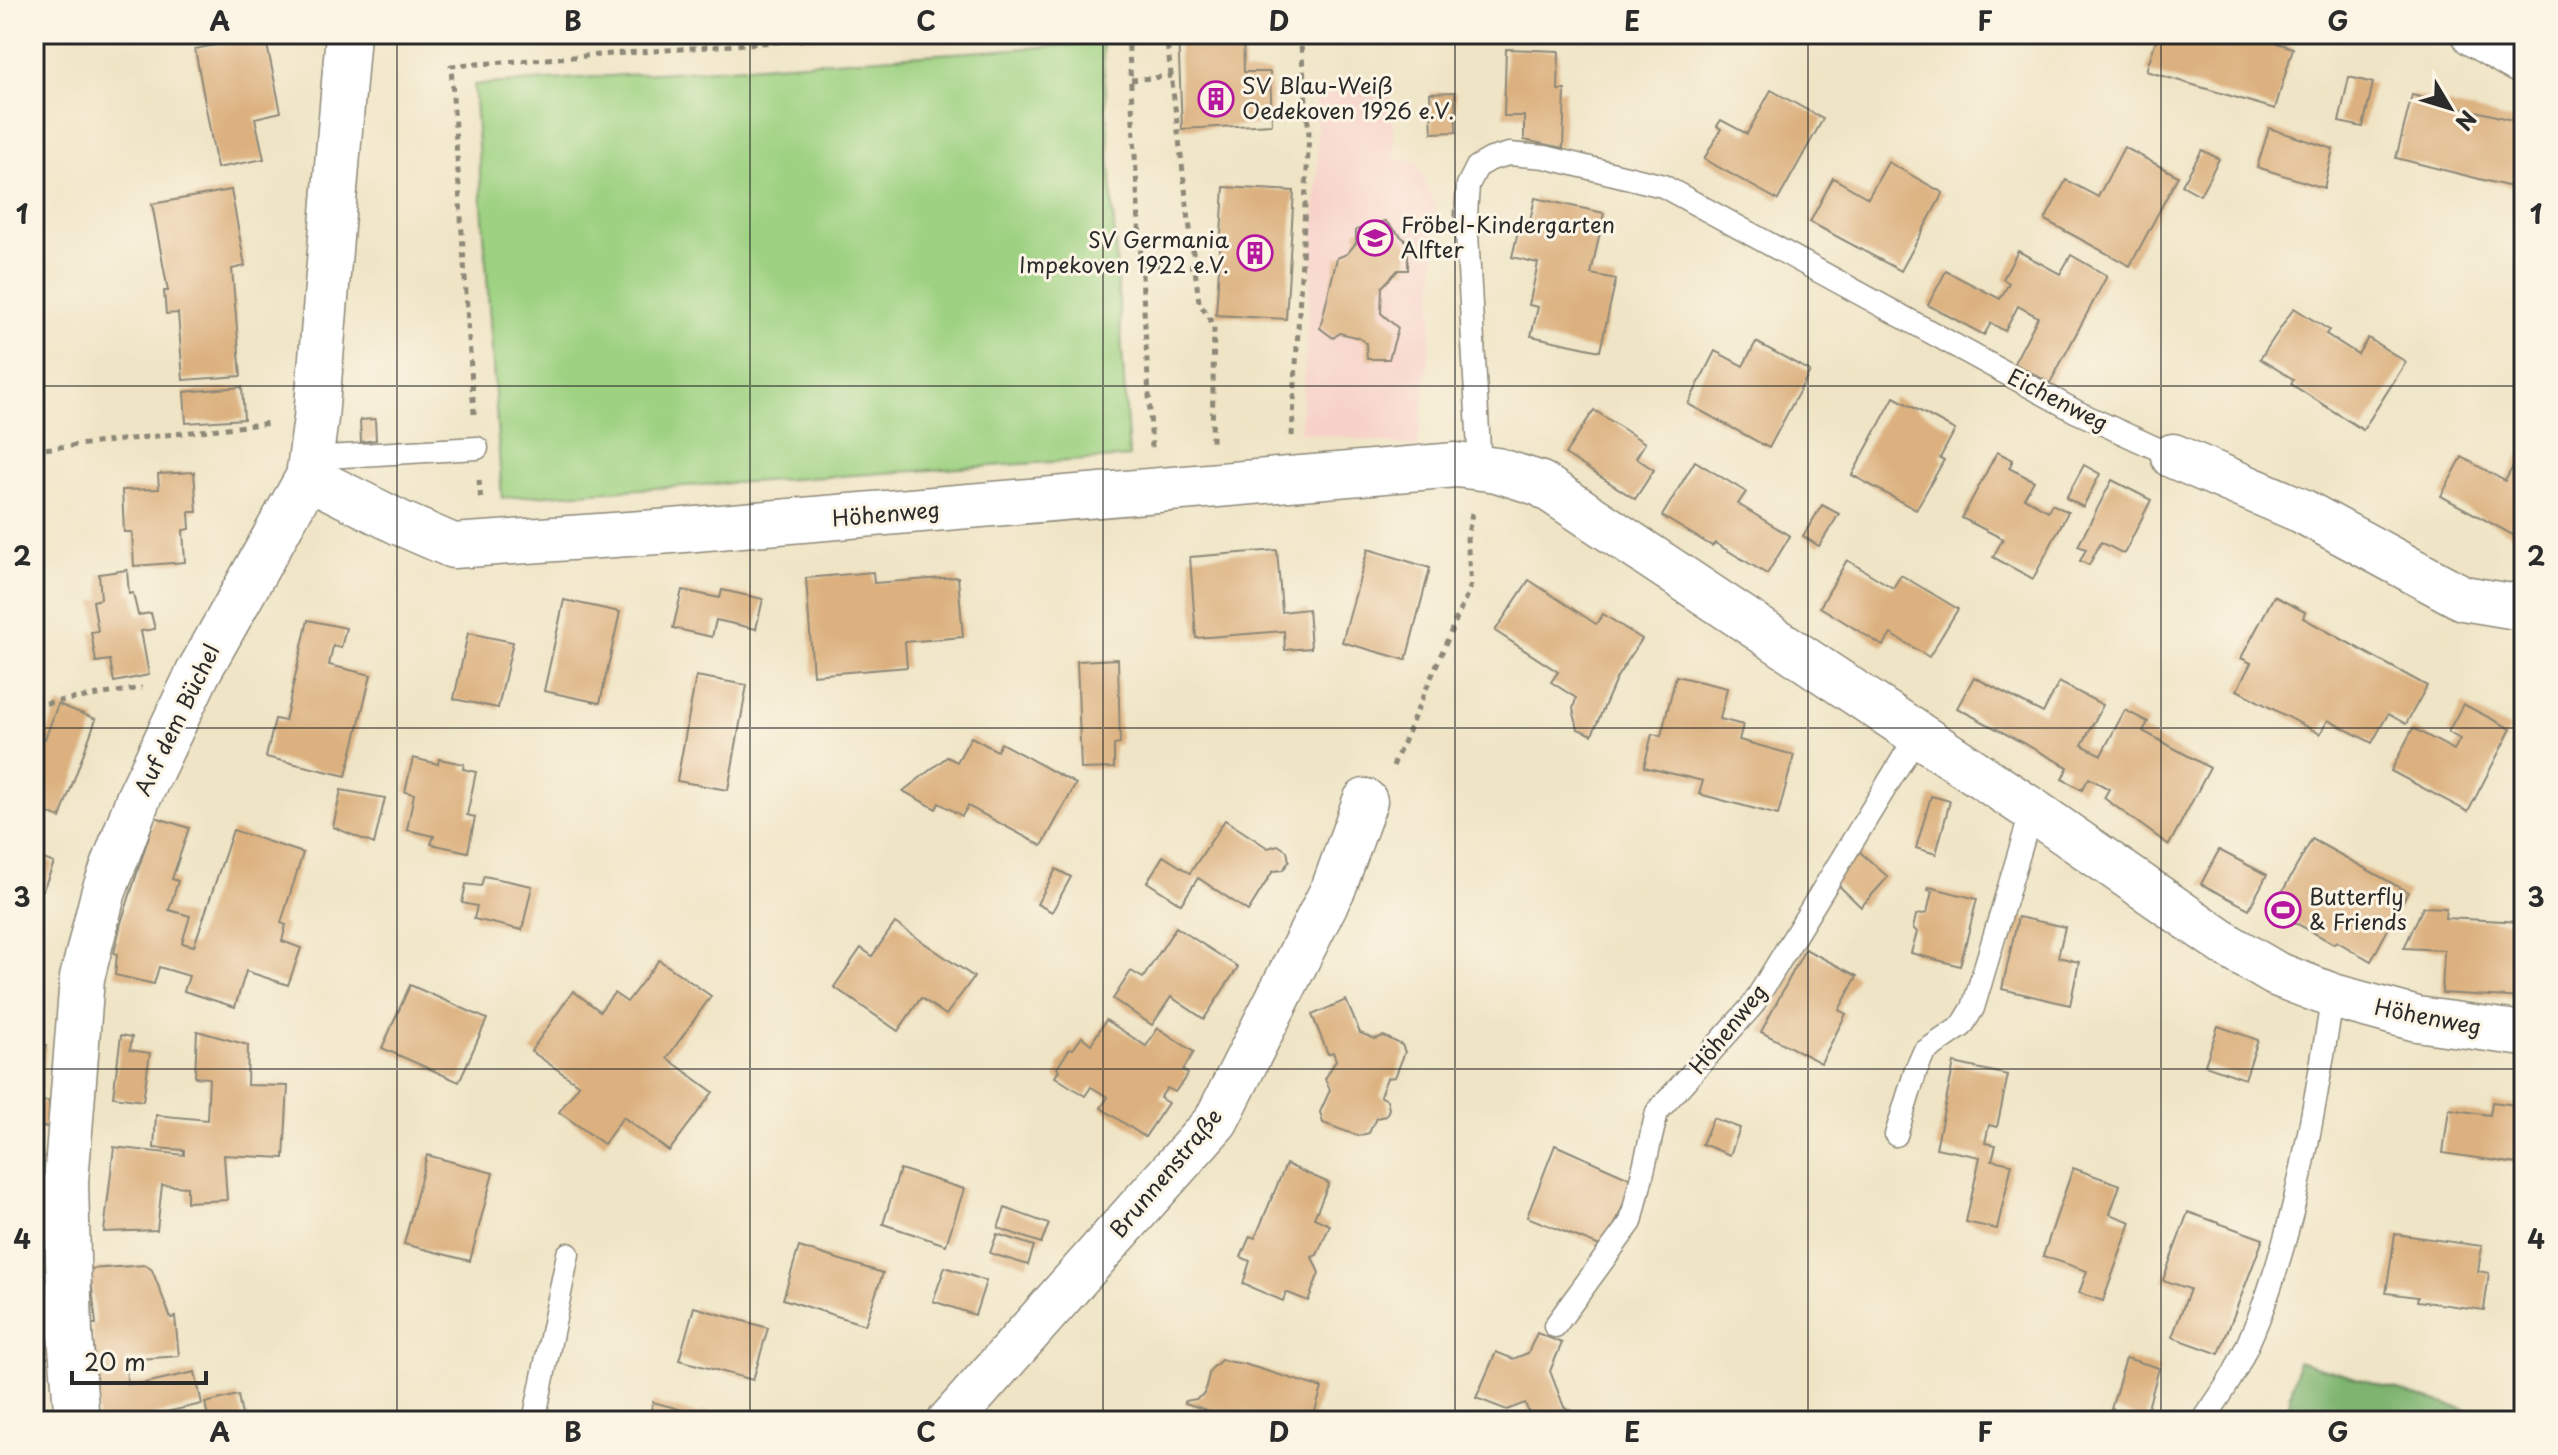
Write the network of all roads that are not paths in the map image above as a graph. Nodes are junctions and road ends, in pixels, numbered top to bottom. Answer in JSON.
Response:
{"nodes":[{"id":1,"x":348,"y":34,"type":"edge"},
{"id":2,"x":2474,"y":34,"type":"edge"},
{"id":3,"x":2518,"y":60,"type":"dead end"},
{"id":4,"x":477,"y":448,"type":"road end"},
{"id":5,"x":311,"y":451,"type":"junction"},
{"id":6,"x":2173,"y":456,"type":"joint"},
{"id":7,"x":1477,"y":486,"type":"junction"},
{"id":8,"x":2524,"y":602,"type":"edge"},
{"id":9,"x":1918,"y":734,"type":"junction"},
{"id":10,"x":1365,"y":801,"type":"road end"},
{"id":11,"x":2032,"y":810,"type":"junction"},
{"id":12,"x":2333,"y":996,"type":"junction"},
{"id":13,"x":2524,"y":1034,"type":"edge"},
{"id":14,"x":1896,"y":1135,"type":"dead end"},
{"id":15,"x":568,"y":1254,"type":"dead end"},
{"id":16,"x":1555,"y":1326,"type":"dead end"},
{"id":17,"x":77,"y":1421,"type":"edge"},
{"id":18,"x":534,"y":1421,"type":"edge"},
{"id":19,"x":950,"y":1421,"type":"edge"},
{"id":20,"x":2203,"y":1421,"type":"edge"}],
"edges":[{"from":1,"to":5,"type":"street","name":"Auf dem Büchel"},
{"from":2,"to":3,"type":"street"},
{"from":4,"to":5,"type":"lane"},
{"from":5,"to":7,"type":"street","name":"Höhenweg"},
{"from":5,"to":17,"type":"street","name":"Auf dem Büchel"},
{"from":6,"to":7,"type":"lane","name":"Eichenweg"},
{"from":6,"to":8,"type":"street","name":"Eichenweg"},
{"from":7,"to":9,"type":"street","name":"Höhenweg"},
{"from":9,"to":11,"type":"street","name":"Höhenweg"},
{"from":9,"to":16,"type":"lane","name":"Höhenweg"},
{"from":10,"to":19,"type":"street","name":"Brunnenstraße"},
{"from":11,"to":12,"type":"street","name":"Höhenweg"},
{"from":11,"to":14,"type":"lane"},
{"from":12,"to":13,"type":"street","name":"Höhenweg"},
{"from":12,"to":20,"type":"lane"},
{"from":15,"to":18,"type":"lane"}]}
